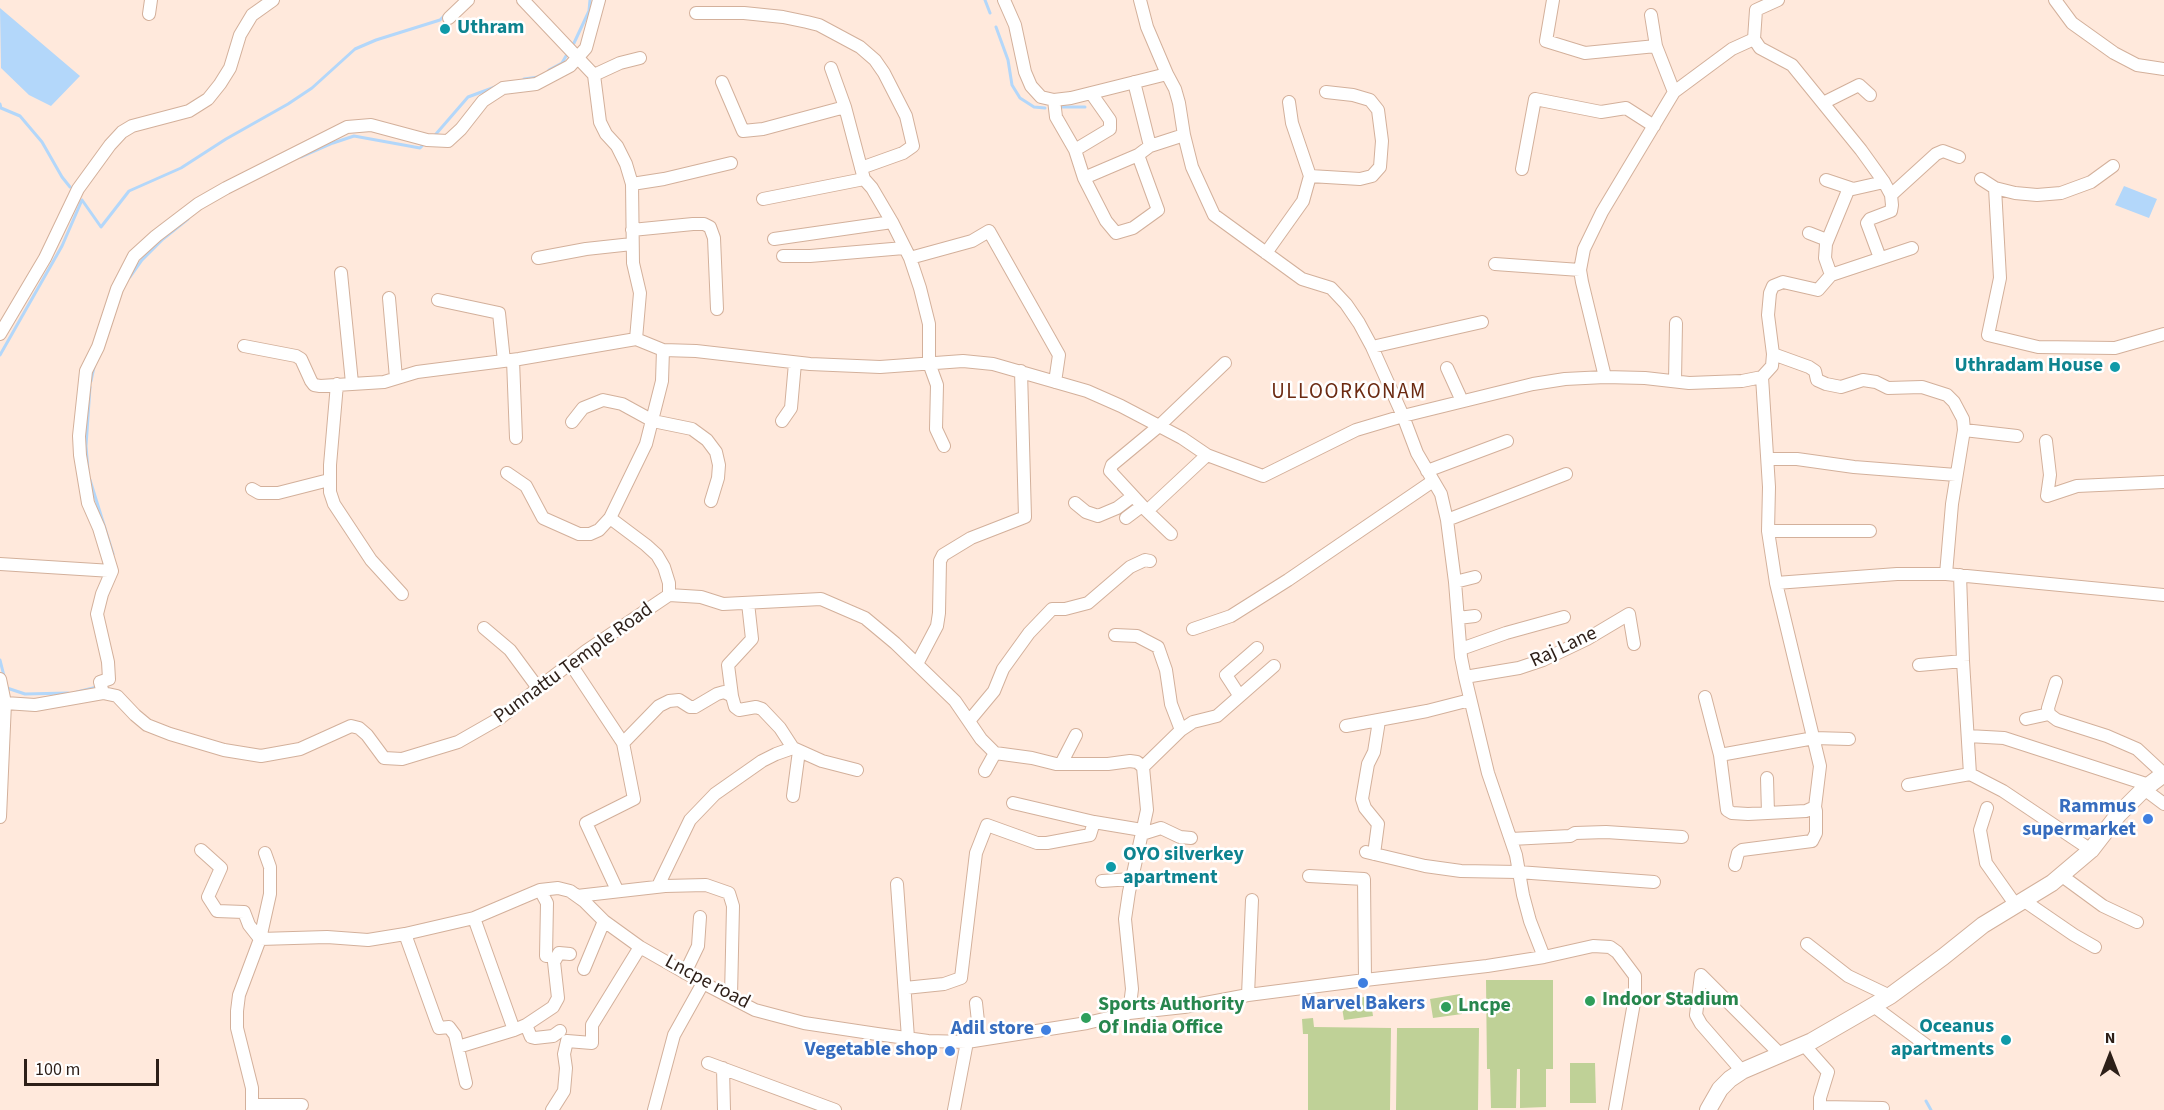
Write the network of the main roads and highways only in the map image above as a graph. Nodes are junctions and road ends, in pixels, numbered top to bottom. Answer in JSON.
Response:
{"nodes":[{"id":1,"x":2164,"y":774,"type":"edge"},
{"id":2,"x":1708,"y":1110,"type":"edge"}],
"edges":[{"from":1,"to":2,"type":"main road"}]}
